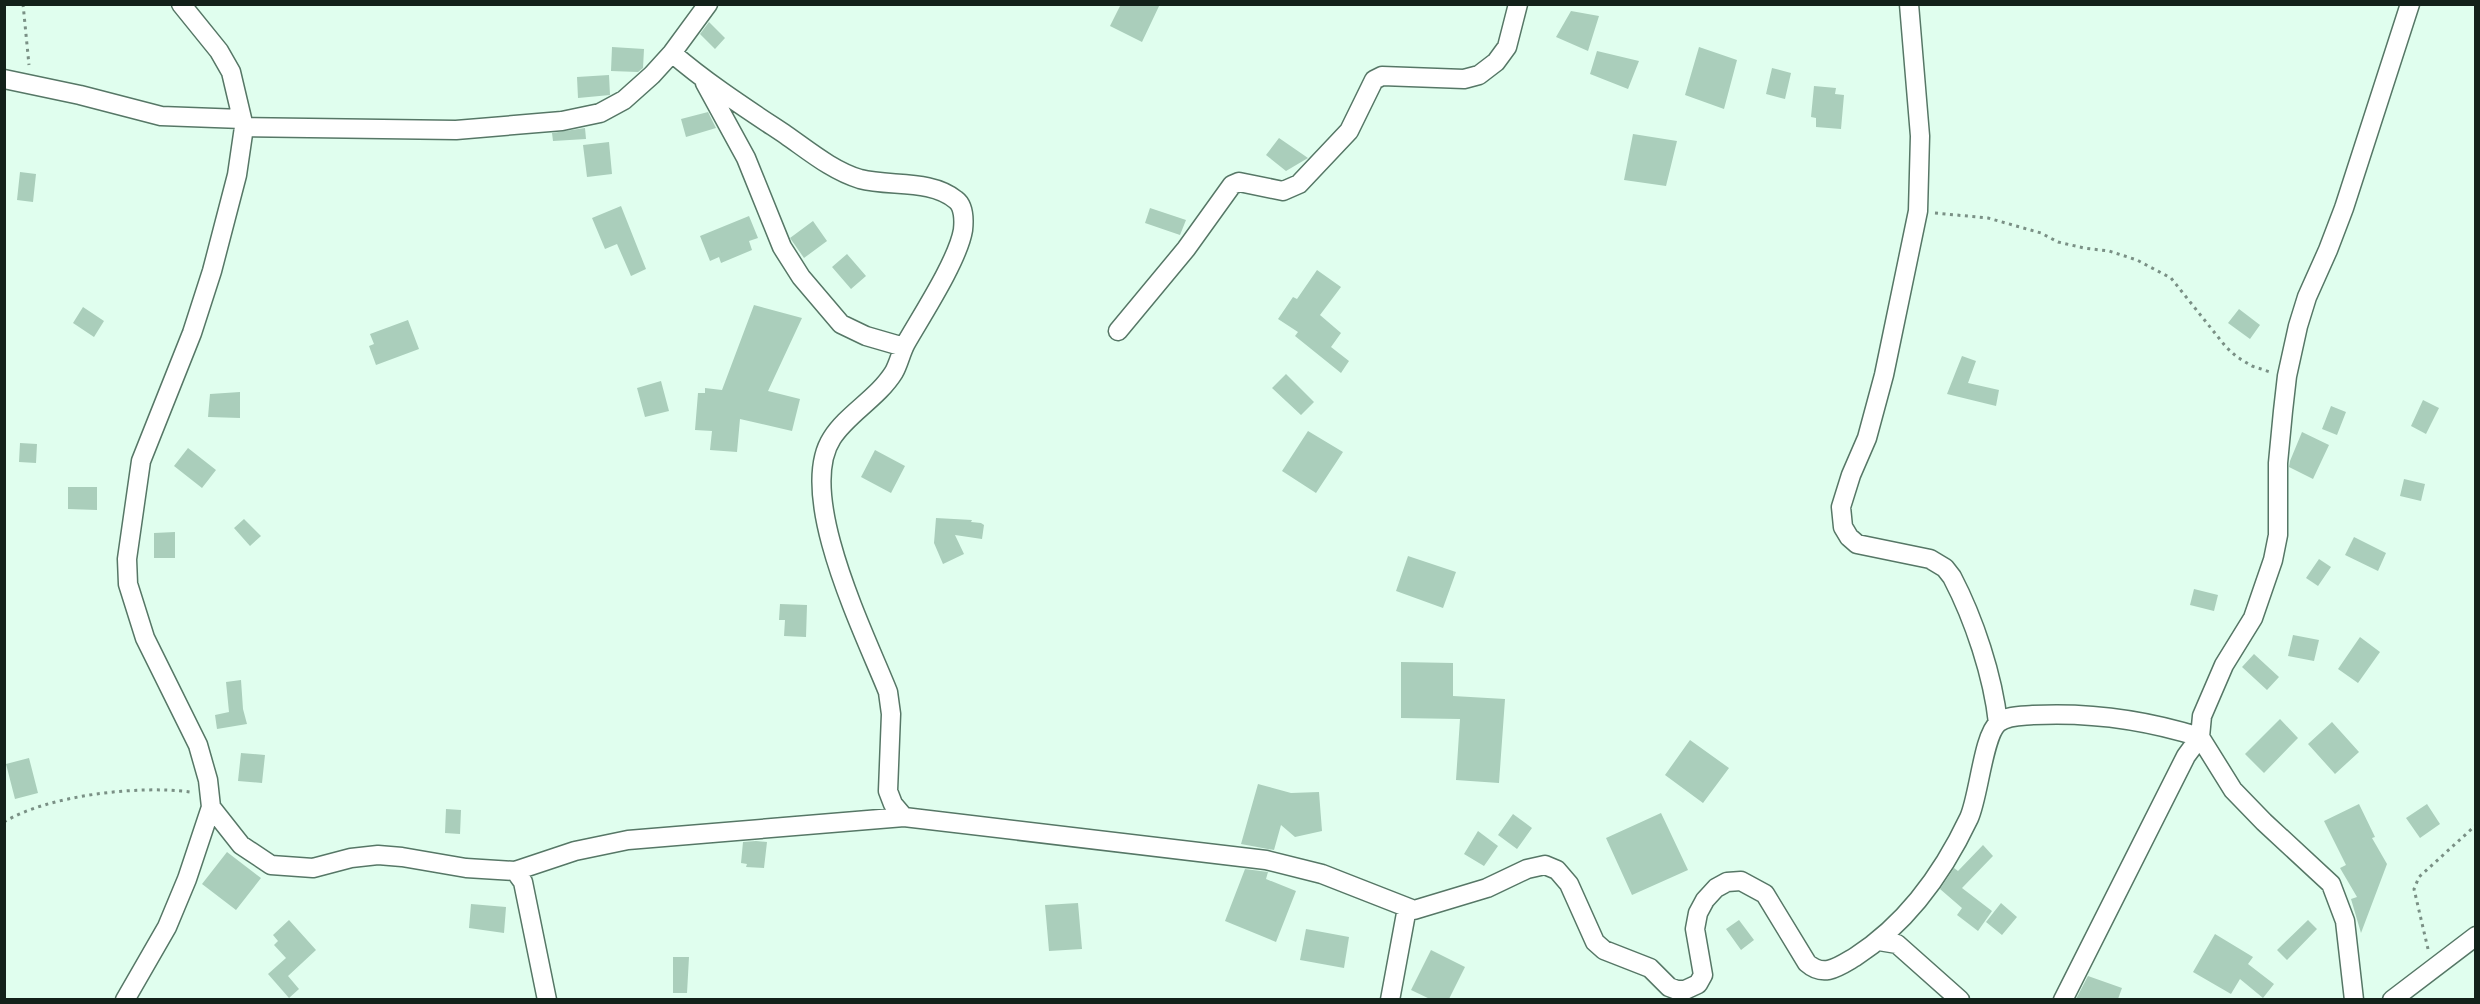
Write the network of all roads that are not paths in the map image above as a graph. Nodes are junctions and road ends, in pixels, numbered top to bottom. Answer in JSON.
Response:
{"nodes":[{"id":1,"x":181,"y":4,"type":"edge"},
{"id":2,"x":708,"y":4,"type":"edge"},
{"id":3,"x":1518,"y":4,"type":"edge"},
{"id":4,"x":1909,"y":4,"type":"edge"},
{"id":5,"x":2410,"y":4,"type":"edge"},
{"id":6,"x":672,"y":53,"type":"junction"},
{"id":7,"x":4,"y":79,"type":"edge"},
{"id":8,"x":703,"y":79,"type":"junction"},
{"id":9,"x":243,"y":123,"type":"junction"},
{"id":10,"x":1118,"y":331,"type":"dead end"},
{"id":11,"x":904,"y":347,"type":"junction"},
{"id":12,"x":1998,"y":723,"type":"junction"},
{"id":13,"x":2199,"y":736,"type":"junction"},
{"id":14,"x":210,"y":802,"type":"junction"},
{"id":15,"x":904,"y":817,"type":"junction"},
{"id":16,"x":515,"y":871,"type":"junction"},
{"id":17,"x":1407,"y":908,"type":"junction"},
{"id":18,"x":2475,"y":936,"type":"edge"},
{"id":19,"x":1879,"y":941,"type":"junction"},
{"id":20,"x":125,"y":999,"type":"edge"},
{"id":21,"x":547,"y":999,"type":"edge"},
{"id":22,"x":1390,"y":999,"type":"edge"},
{"id":23,"x":1960,"y":999,"type":"edge"},
{"id":24,"x":2063,"y":999,"type":"edge"},
{"id":25,"x":2354,"y":999,"type":"edge"},
{"id":26,"x":2392,"y":999,"type":"edge"}],
"edges":[{"from":1,"to":9,"type":"street"},
{"from":2,"to":6,"type":"street"},
{"from":3,"to":10,"type":"street"},
{"from":4,"to":12,"type":"street"},
{"from":5,"to":13,"type":"street"},
{"from":6,"to":8,"type":"street"},
{"from":6,"to":9,"type":"street"},
{"from":7,"to":9,"type":"street"},
{"from":8,"to":11,"type":"street"},
{"from":8,"to":11,"type":"street"},
{"from":9,"to":14,"type":"street"},
{"from":11,"to":15,"type":"street"},
{"from":12,"to":13,"type":"street"},
{"from":12,"to":19,"type":"street"},
{"from":13,"to":24,"type":"street"},
{"from":13,"to":25,"type":"street"},
{"from":14,"to":16,"type":"street"},
{"from":14,"to":20,"type":"street"},
{"from":15,"to":16,"type":"street"},
{"from":15,"to":17,"type":"street"},
{"from":16,"to":21,"type":"street"},
{"from":17,"to":19,"type":"street"},
{"from":17,"to":22,"type":"street"},
{"from":18,"to":26,"type":"street"},
{"from":19,"to":23,"type":"street"}]}
